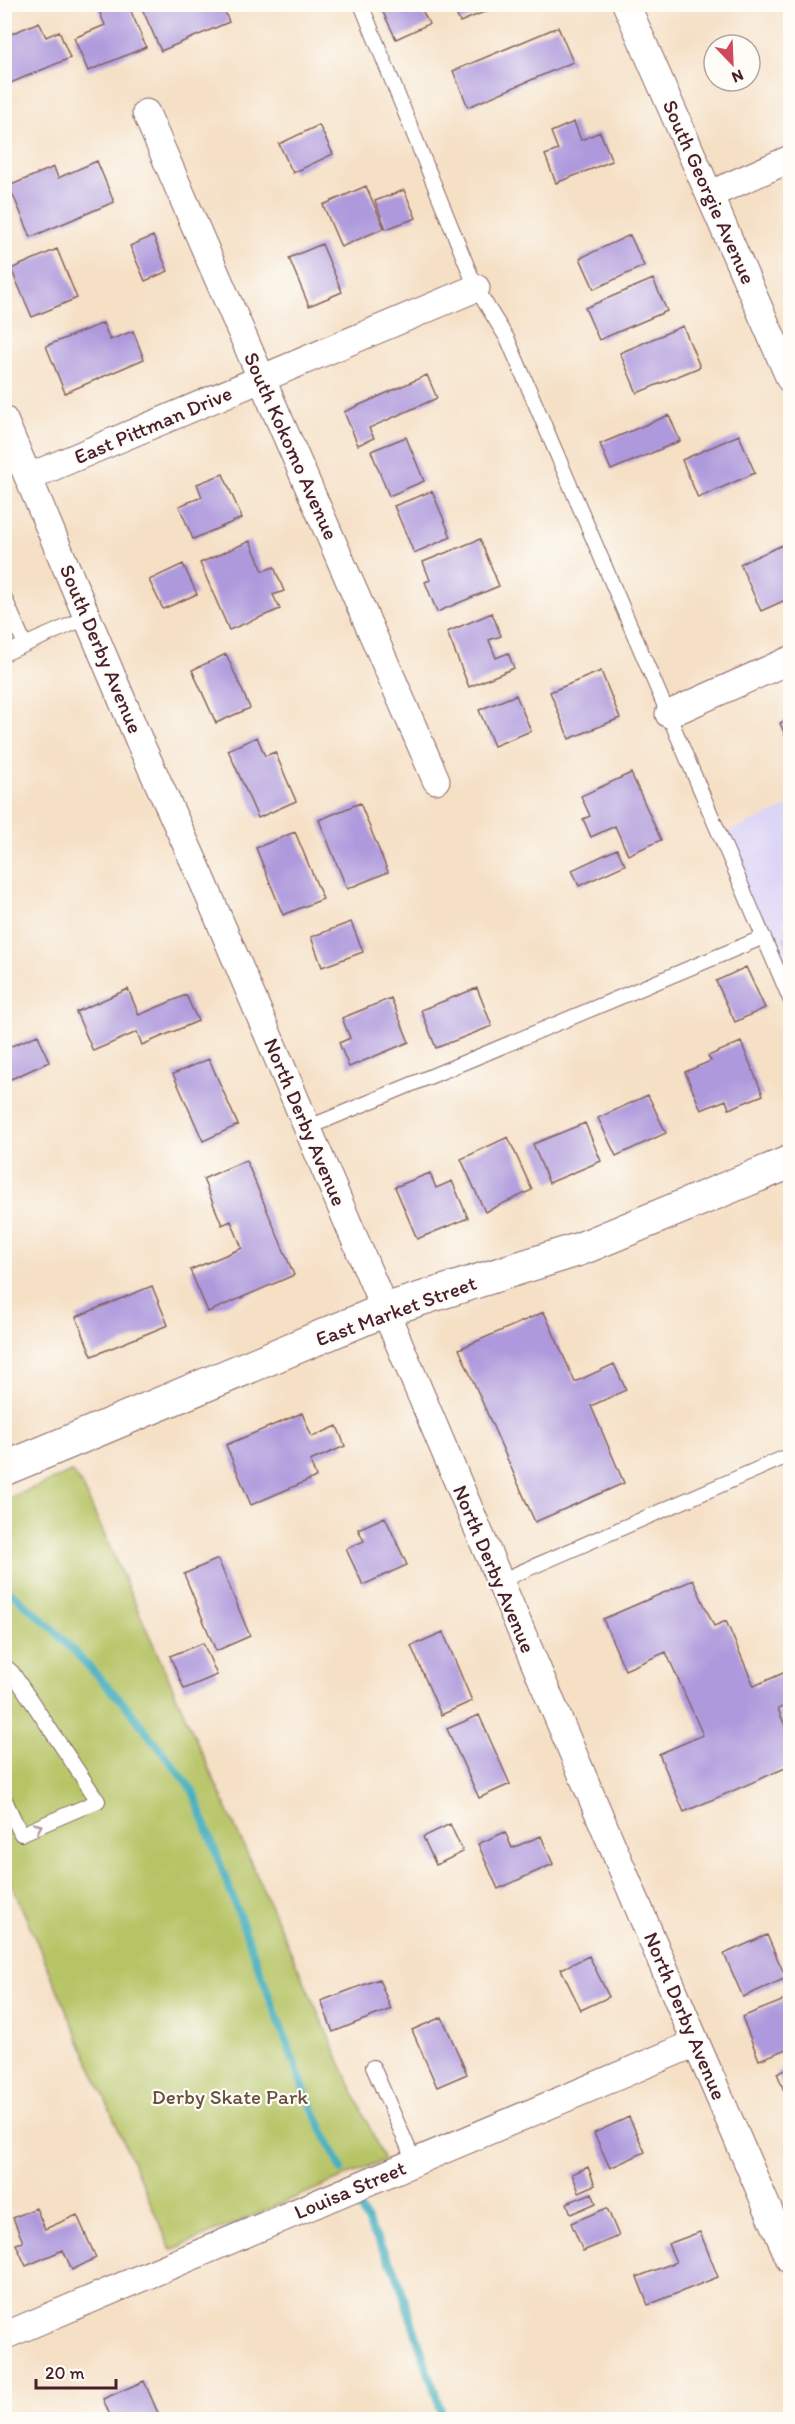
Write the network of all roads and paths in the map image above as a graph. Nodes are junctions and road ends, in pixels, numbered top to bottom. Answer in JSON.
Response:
{"nodes":[{"id":1,"x":361,"y":4,"type":"edge"},
{"id":2,"x":626,"y":4,"type":"edge"},
{"id":3,"x":146,"y":113,"type":"dead end"},
{"id":4,"x":790,"y":159,"type":"edge"},
{"id":5,"x":711,"y":194,"type":"junction"},
{"id":6,"x":476,"y":288,"type":"junction"},
{"id":7,"x":262,"y":379,"type":"junction"},
{"id":8,"x":790,"y":379,"type":"edge"},
{"id":9,"x":4,"y":420,"type":"edge"},
{"id":10,"x":29,"y":477,"type":"junction"},
{"id":11,"x":4,"y":596,"type":"edge"},
{"id":12,"x":88,"y":617,"type":"junction"},
{"id":13,"x":25,"y":645,"type":"junction"},
{"id":14,"x":4,"y":654,"type":"edge"},
{"id":15,"x":790,"y":660,"type":"edge"},
{"id":16,"x":669,"y":714,"type":"junction"},
{"id":17,"x":436,"y":780,"type":"dead end"},
{"id":18,"x":201,"y":877,"type":"joint"},
{"id":19,"x":764,"y":937,"type":"junction"},
{"id":20,"x":790,"y":999,"type":"edge"},
{"id":21,"x":308,"y":1128,"type":"junction"},
{"id":22,"x":790,"y":1162,"type":"edge"},
{"id":23,"x":385,"y":1310,"type":"junction"},
{"id":24,"x":790,"y":1455,"type":"edge"},
{"id":25,"x":4,"y":1469,"type":"edge"},
{"id":26,"x":500,"y":1581,"type":"junction"},
{"id":27,"x":4,"y":1665,"type":"edge"},
{"id":28,"x":4,"y":1798,"type":"edge"},
{"id":29,"x":696,"y":2043,"type":"junction"},
{"id":30,"x":373,"y":2067,"type":"dead end"},
{"id":31,"x":415,"y":2163,"type":"junction"},
{"id":32,"x":790,"y":2260,"type":"edge"},
{"id":33,"x":4,"y":2336,"type":"edge"}],
"edges":[{"from":1,"to":6,"type":"lane"},
{"from":2,"to":5,"type":"street","name":"South Georgie Avenue"},
{"from":3,"to":7,"type":"street","name":"South Kokomo Avenue"},
{"from":4,"to":5,"type":"street"},
{"from":5,"to":8,"type":"street","name":"South Georgie Avenue"},
{"from":6,"to":7,"type":"street","name":"East Pittman Drive"},
{"from":6,"to":16,"type":"lane"},
{"from":7,"to":10,"type":"street","name":"East Pittman Drive"},
{"from":7,"to":17,"type":"street","name":"South Kokomo Avenue"},
{"from":9,"to":10,"type":"street","name":"South Derby Avenue"},
{"from":10,"to":12,"type":"street","name":"South Derby Avenue"},
{"from":11,"to":13,"type":"lane"},
{"from":12,"to":13,"type":"lane"},
{"from":12,"to":18,"type":"street","name":"South Derby Avenue"},
{"from":13,"to":14,"type":"lane"},
{"from":15,"to":16,"type":"street"},
{"from":16,"to":19,"type":"lane"},
{"from":18,"to":21,"type":"street","name":"North Derby Avenue"},
{"from":19,"to":20,"type":"lane"},
{"from":19,"to":21,"type":"lane"},
{"from":21,"to":23,"type":"street","name":"North Derby Avenue"},
{"from":22,"to":23,"type":"street","name":"East Market Street"},
{"from":23,"to":25,"type":"street","name":"East Market Street"},
{"from":23,"to":26,"type":"street","name":"North Derby Avenue"},
{"from":24,"to":26,"type":"lane"},
{"from":26,"to":29,"type":"street","name":"North Derby Avenue"},
{"from":28,"to":27,"type":"lane","one_way":true},
{"from":29,"to":31,"type":"street","name":"Louisa Street"},
{"from":29,"to":32,"type":"street","name":"North Derby Avenue"},
{"from":30,"to":31,"type":"lane"},
{"from":31,"to":33,"type":"street","name":"Louisa Street"}]}
